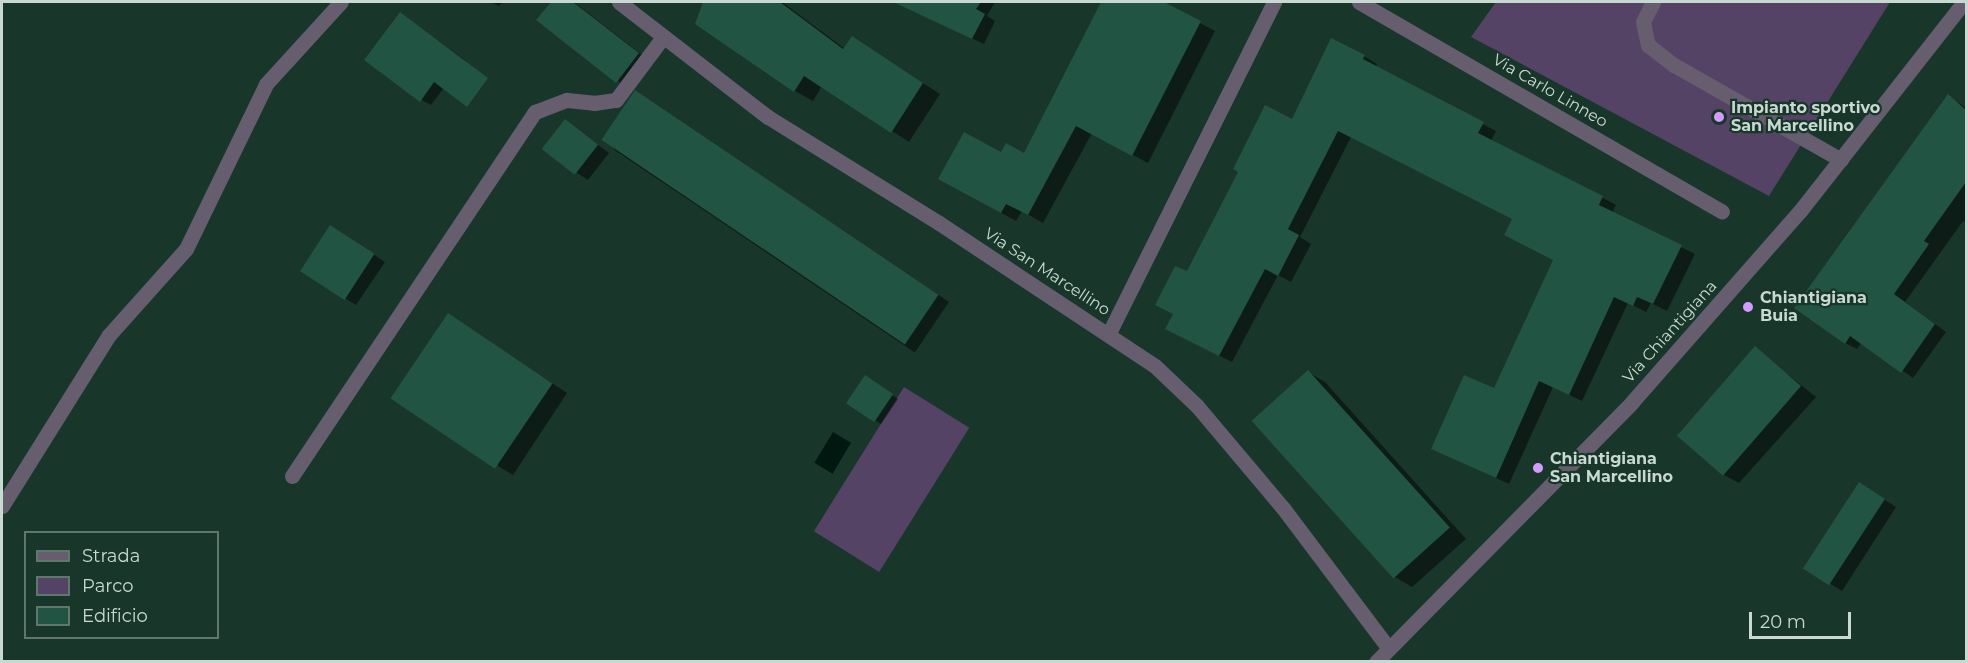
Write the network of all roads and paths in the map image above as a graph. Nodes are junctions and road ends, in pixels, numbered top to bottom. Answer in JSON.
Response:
{"nodes":[{"id":1,"x":341,"y":2,"type":"edge"},
{"id":2,"x":1274,"y":2,"type":"edge"},
{"id":3,"x":1359,"y":2,"type":"edge"},
{"id":4,"x":1653,"y":2,"type":"edge"},
{"id":5,"x":1964,"y":2,"type":"edge"},
{"id":6,"x":624,"y":3,"type":"edge"},
{"id":7,"x":663,"y":37,"type":"junction"},
{"id":8,"x":1841,"y":160,"type":"junction"},
{"id":9,"x":1722,"y":212,"type":"dead end"},
{"id":10,"x":1108,"y":333,"type":"junction"},
{"id":11,"x":292,"y":476,"type":"dead end"},
{"id":12,"x":2,"y":506,"type":"edge"},
{"id":13,"x":1387,"y":646,"type":"junction"},
{"id":14,"x":1376,"y":662,"type":"edge"}],
"edges":[{"from":1,"to":12,"type":"street"},
{"from":2,"to":10,"type":"street"},
{"from":3,"to":9,"type":"street","name":"Via Carlo Linneo"},
{"from":4,"to":8,"type":"street"},
{"from":5,"to":8,"type":"street","name":"Via Chiantigiana"},
{"from":6,"to":7,"type":"street","name":"Via San Marcellino"},
{"from":7,"to":10,"type":"street","name":"Via San Marcellino"},
{"from":7,"to":11,"type":"street"},
{"from":8,"to":13,"type":"street","name":"Via Chiantigiana"},
{"from":10,"to":13,"type":"street","name":"Via San Marcellino"},
{"from":13,"to":14,"type":"street","name":"Via Chiantigiana"}]}
